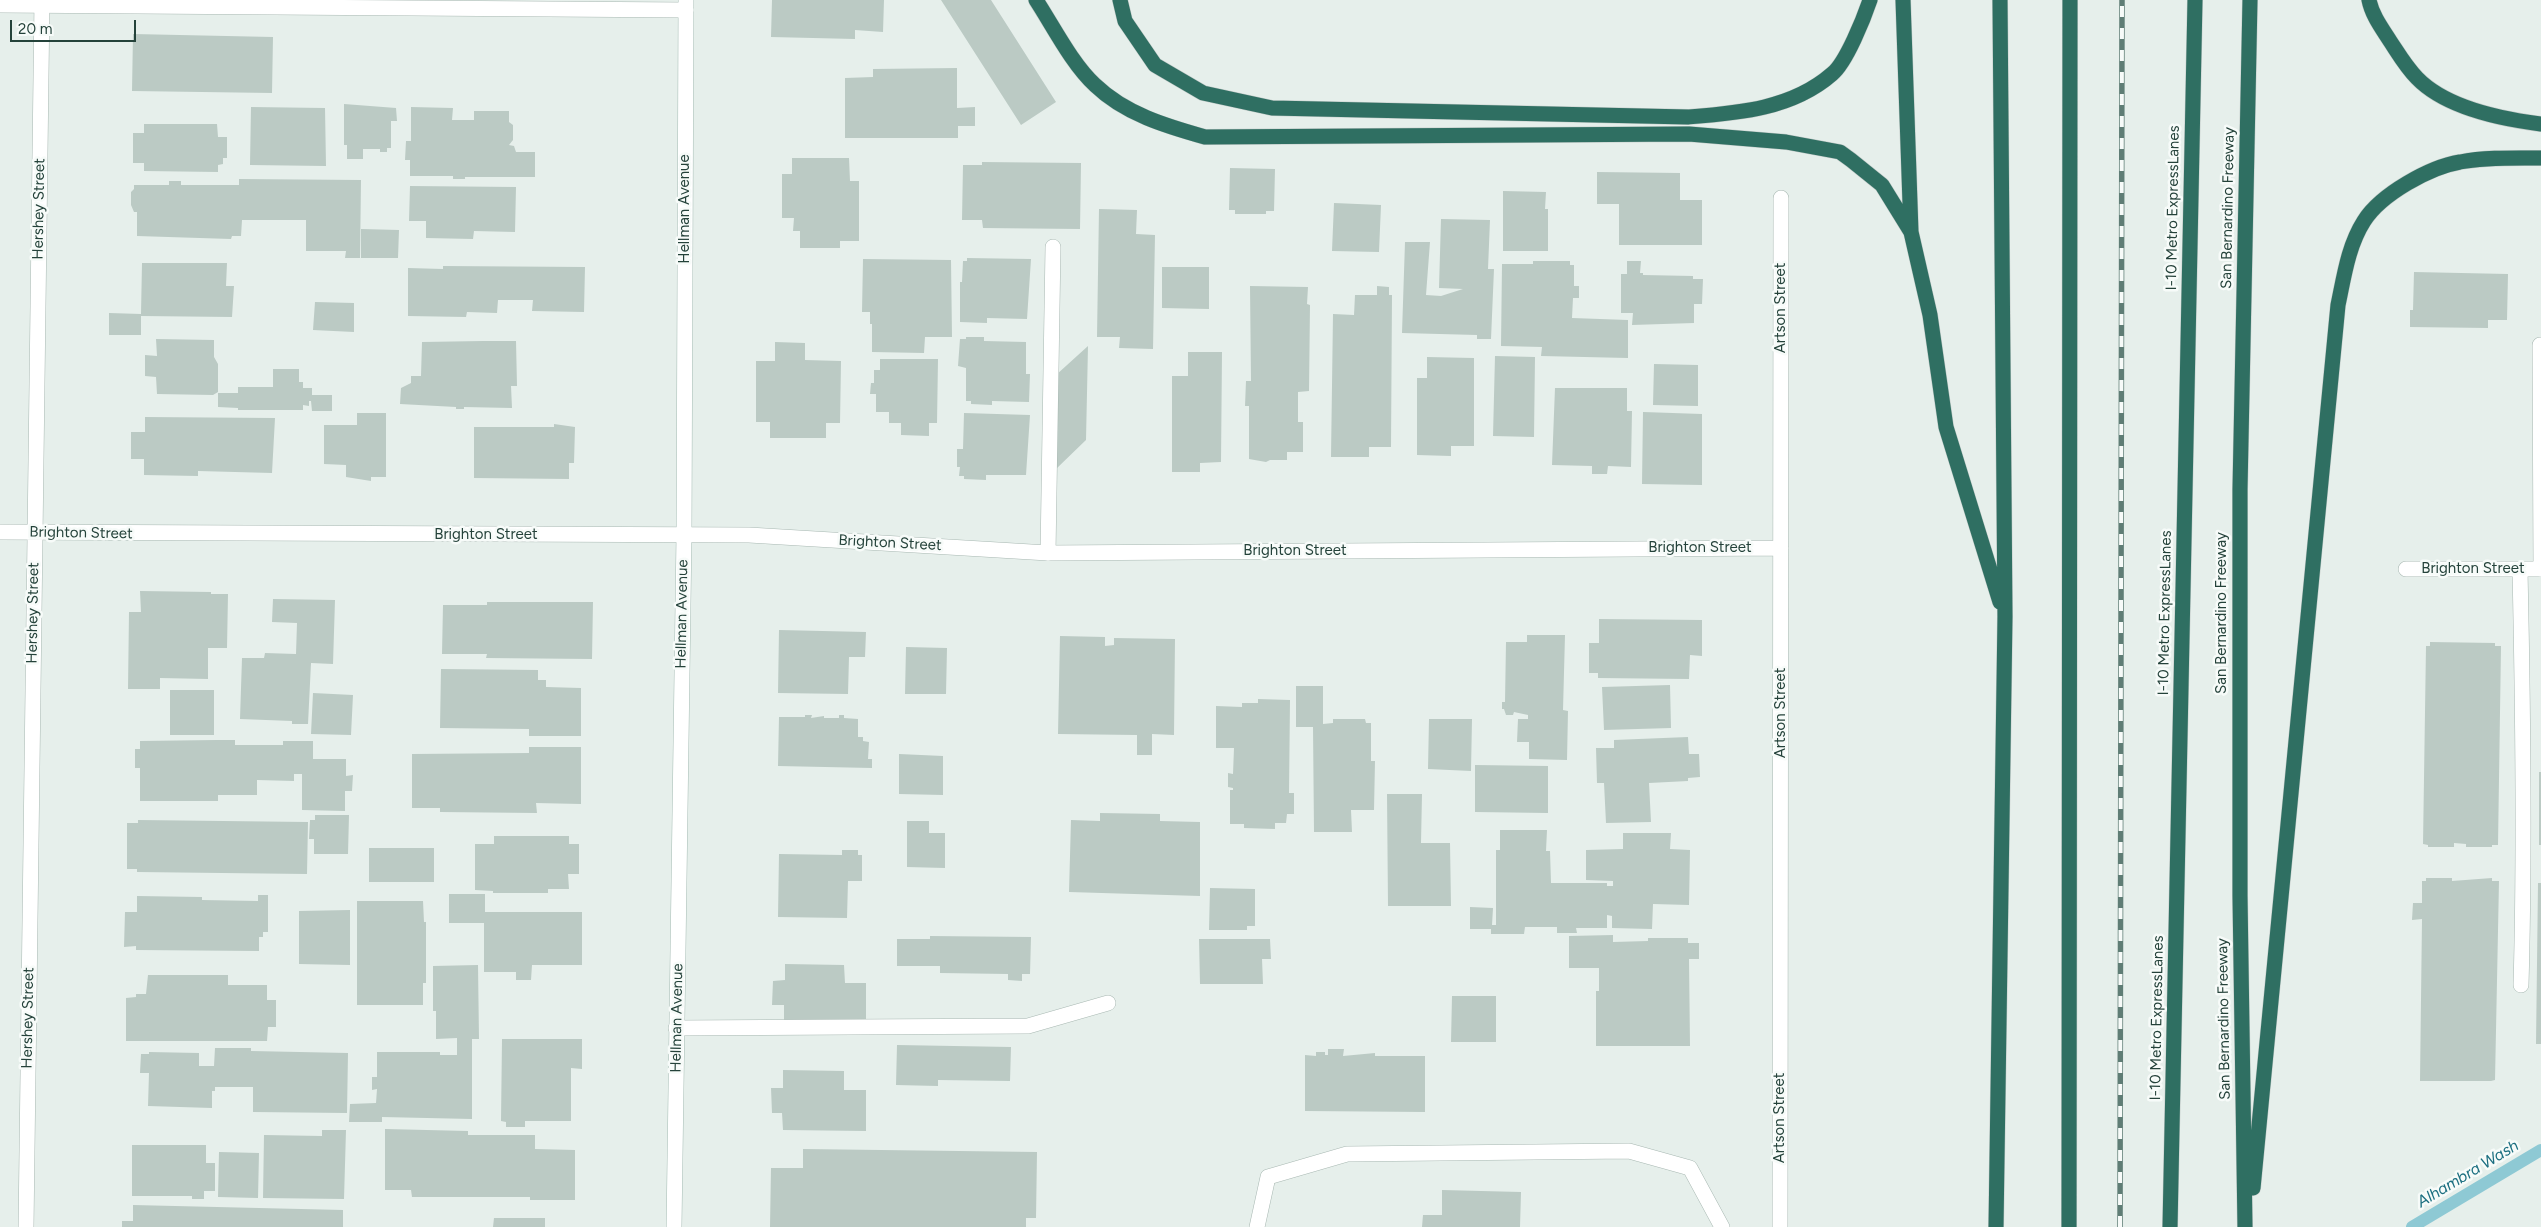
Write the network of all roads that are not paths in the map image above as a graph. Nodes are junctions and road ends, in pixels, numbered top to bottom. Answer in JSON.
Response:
{"nodes":[{"id":1,"x":1036,"y":0,"type":"edge"},
{"id":2,"x":1120,"y":0,"type":"edge"},
{"id":3,"x":1870,"y":0,"type":"edge"},
{"id":4,"x":1903,"y":0,"type":"edge"},
{"id":5,"x":2000,"y":0,"type":"edge"},
{"id":6,"x":2070,"y":0,"type":"edge"},
{"id":7,"x":2195,"y":0,"type":"edge"},
{"id":8,"x":2250,"y":0,"type":"edge"},
{"id":9,"x":2368,"y":0,"type":"edge"},
{"id":10,"x":42,"y":3,"type":"edge"},
{"id":11,"x":196,"y":3,"type":"edge"},
{"id":12,"x":0,"y":4,"type":"edge"},
{"id":13,"x":686,"y":5,"type":"edge"},
{"id":14,"x":2541,"y":124,"type":"edge"},
{"id":15,"x":2541,"y":158,"type":"edge"},
{"id":16,"x":1781,"y":198,"type":"dead end"},
{"id":17,"x":1911,"y":232,"type":"junction"},
{"id":18,"x":1053,"y":247,"type":"dead end"},
{"id":19,"x":2540,"y":345,"type":"edge"},
{"id":20,"x":0,"y":532,"type":"edge"},
{"id":21,"x":35,"y":532,"type":"junction"},
{"id":22,"x":684,"y":535,"type":"junction"},
{"id":23,"x":1781,"y":548,"type":"junction"},
{"id":24,"x":1048,"y":553,"type":"junction"},
{"id":25,"x":2406,"y":569,"type":"dead end"},
{"id":26,"x":2541,"y":569,"type":"edge"},
{"id":27,"x":2520,"y":570,"type":"junction"},
{"id":28,"x":2005,"y":616,"type":"junction"},
{"id":29,"x":2521,"y":984,"type":"dead end"},
{"id":30,"x":1108,"y":1003,"type":"dead end"},
{"id":31,"x":676,"y":1028,"type":"junction"},
{"id":32,"x":26,"y":1227,"type":"edge"},
{"id":33,"x":674,"y":1227,"type":"edge"},
{"id":34,"x":1257,"y":1227,"type":"edge"},
{"id":35,"x":1722,"y":1227,"type":"edge"},
{"id":36,"x":1780,"y":1227,"type":"edge"},
{"id":37,"x":1996,"y":1227,"type":"edge"},
{"id":38,"x":2069,"y":1227,"type":"edge"},
{"id":39,"x":2170,"y":1227,"type":"edge"},
{"id":40,"x":2245,"y":1227,"type":"edge"},
{"id":41,"x":2249,"y":1227,"type":"edge"}],
"edges":[{"from":1,"to":17,"type":"highway"},
{"from":2,"to":3,"type":"highway"},
{"from":4,"to":17,"type":"highway"},
{"from":5,"to":28,"type":"highway"},
{"from":6,"to":38,"type":"highway"},
{"from":7,"to":39,"type":"highway","name":"I-10 Metro ExpressLanes"},
{"from":8,"to":40,"type":"highway","name":"San Bernardino Freeway"},
{"from":9,"to":14,"type":"highway"},
{"from":10,"to":11,"type":"street"},
{"from":10,"to":12,"type":"street"},
{"from":10,"to":21,"type":"street","name":"Hershey Street"},
{"from":11,"to":13,"type":"street"},
{"from":13,"to":22,"type":"street","name":"Hellman Avenue"},
{"from":15,"to":41,"type":"highway"},
{"from":16,"to":23,"type":"street","name":"Artson Street"},
{"from":17,"to":28,"type":"highway"},
{"from":18,"to":24,"type":"street"},
{"from":19,"to":26,"type":"street"},
{"from":20,"to":21,"type":"street","name":"Brighton Street"},
{"from":21,"to":22,"type":"street","name":"Brighton Street"},
{"from":21,"to":32,"type":"street","name":"Hershey Street"},
{"from":22,"to":24,"type":"street","name":"Brighton Street"},
{"from":22,"to":31,"type":"street","name":"Hellman Avenue"},
{"from":23,"to":24,"type":"street","name":"Brighton Street"},
{"from":23,"to":36,"type":"street","name":"Artson Street"},
{"from":25,"to":27,"type":"street","name":"Brighton Street"},
{"from":26,"to":27,"type":"street","name":"Brighton Street"},
{"from":27,"to":29,"type":"street"},
{"from":28,"to":37,"type":"highway"},
{"from":30,"to":31,"type":"street"},
{"from":31,"to":33,"type":"street","name":"Hellman Avenue"},
{"from":34,"to":35,"type":"street"}]}
